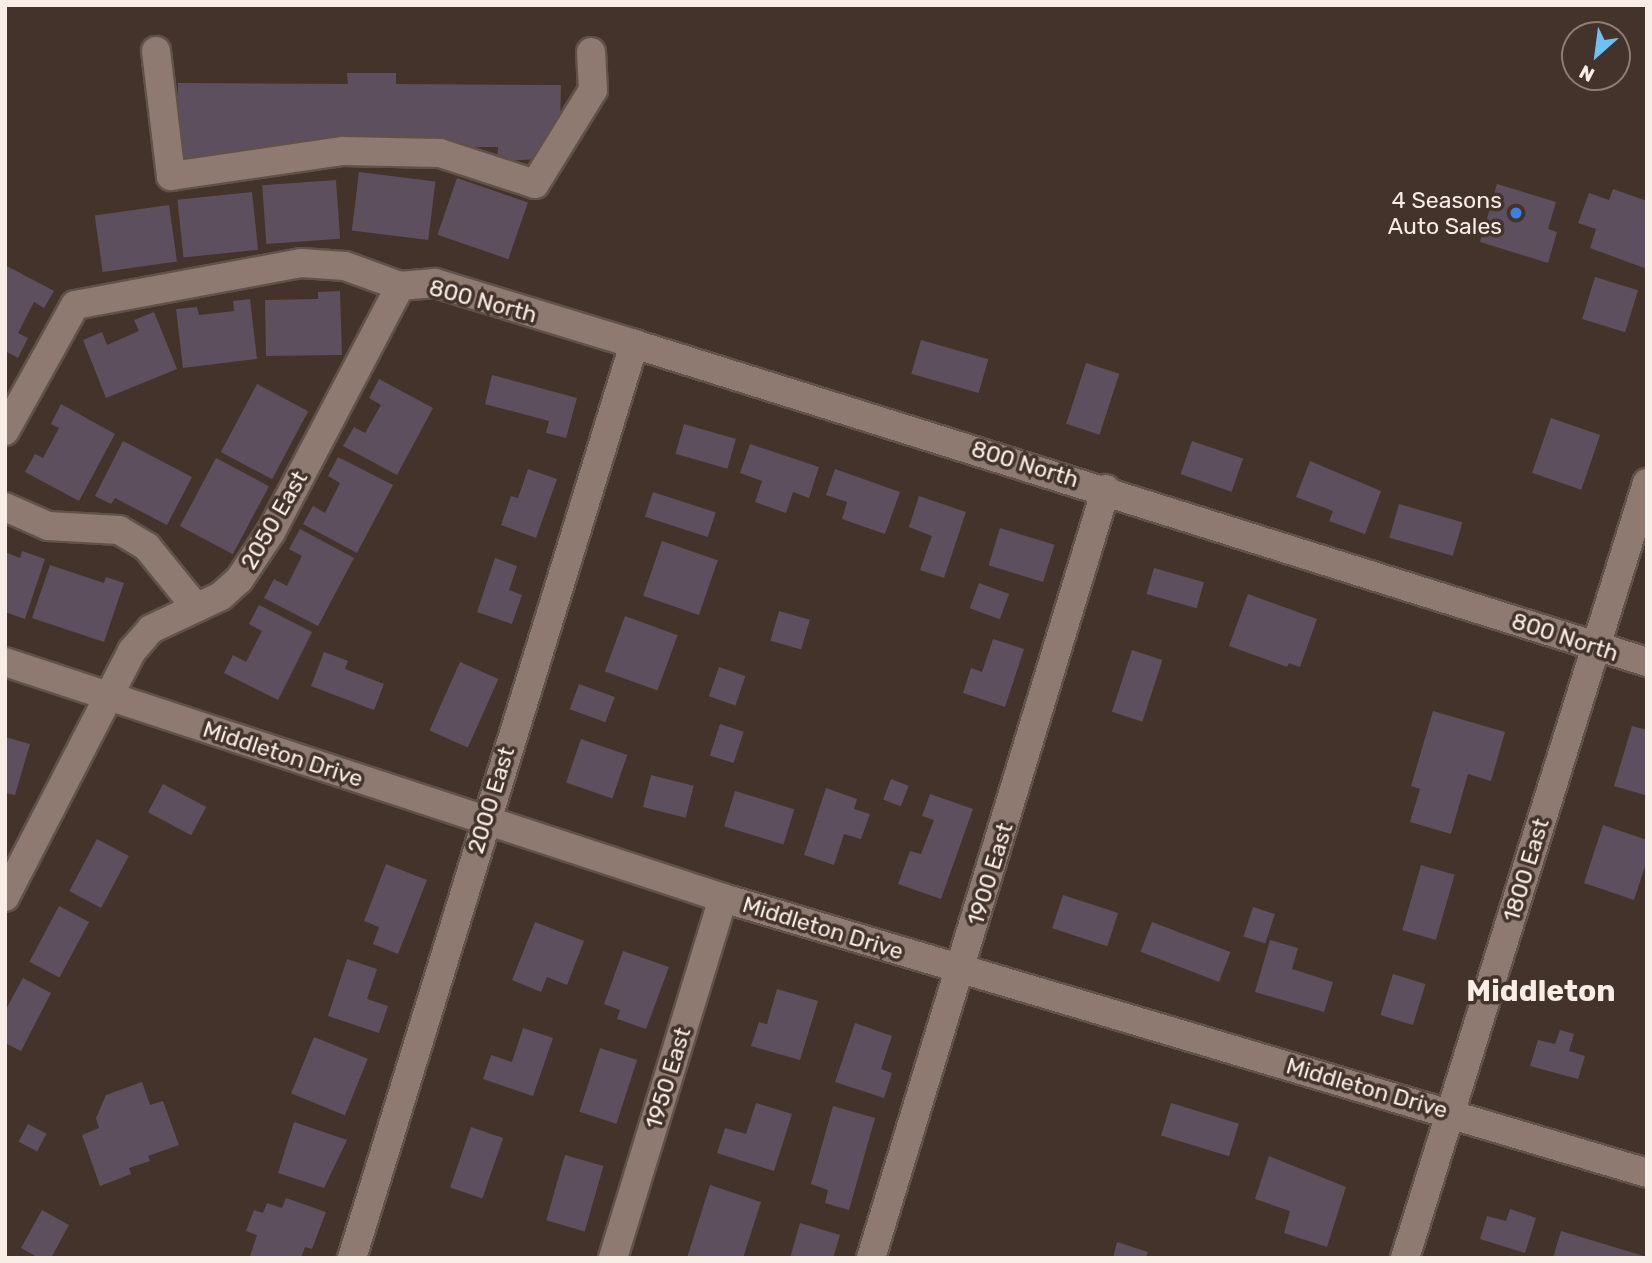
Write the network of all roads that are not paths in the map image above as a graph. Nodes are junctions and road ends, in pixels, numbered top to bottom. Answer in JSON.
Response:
{"nodes":[{"id":1,"x":156,"y":51,"type":"dead end"},
{"id":2,"x":591,"y":52,"type":"dead end"},
{"id":3,"x":400,"y":286,"type":"junction"},
{"id":4,"x":634,"y":344,"type":"junction"},
{"id":5,"x":5,"y":431,"type":"edge"},
{"id":6,"x":1647,"y":482,"type":"edge"},
{"id":7,"x":1106,"y":489,"type":"junction"},
{"id":8,"x":5,"y":507,"type":"edge"},
{"id":9,"x":195,"y":606,"type":"junction"},
{"id":10,"x":1596,"y":648,"type":"junction"},
{"id":11,"x":5,"y":662,"type":"edge"},
{"id":12,"x":1647,"y":663,"type":"edge"},
{"id":13,"x":108,"y":696,"type":"junction"},
{"id":14,"x":484,"y":820,"type":"junction"},
{"id":15,"x":5,"y":897,"type":"edge"},
{"id":16,"x":723,"y":898,"type":"junction"},
{"id":17,"x":961,"y":970,"type":"junction"},
{"id":18,"x":1450,"y":1113,"type":"junction"},
{"id":19,"x":1647,"y":1173,"type":"edge"},
{"id":20,"x":352,"y":1258,"type":"edge"},
{"id":21,"x":613,"y":1258,"type":"edge"},
{"id":22,"x":871,"y":1258,"type":"edge"},
{"id":23,"x":1405,"y":1258,"type":"edge"}],
"edges":[{"from":1,"to":2,"type":"street"},
{"from":3,"to":4,"type":"street","name":"800 North"},
{"from":3,"to":5,"type":"street"},
{"from":3,"to":9,"type":"street","name":"2050 East"},
{"from":4,"to":7,"type":"street","name":"800 North"},
{"from":4,"to":14,"type":"street","name":"2000 East"},
{"from":6,"to":10,"type":"street","name":"1800 East"},
{"from":7,"to":10,"type":"street","name":"800 North"},
{"from":7,"to":17,"type":"street","name":"1900 East"},
{"from":8,"to":9,"type":"street"},
{"from":9,"to":13,"type":"street","name":"2050 East"},
{"from":10,"to":12,"type":"street","name":"800 North"},
{"from":10,"to":18,"type":"street","name":"1800 East"},
{"from":11,"to":13,"type":"street","name":"Middleton Drive"},
{"from":13,"to":14,"type":"street","name":"Middleton Drive"},
{"from":13,"to":15,"type":"street","name":"2050 East"},
{"from":14,"to":16,"type":"street","name":"Middleton Drive"},
{"from":14,"to":20,"type":"street","name":"2000 East"},
{"from":16,"to":17,"type":"street","name":"Middleton Drive"},
{"from":16,"to":21,"type":"street","name":"1950 East"},
{"from":17,"to":18,"type":"street","name":"Middleton Drive"},
{"from":17,"to":22,"type":"street","name":"1900 East"},
{"from":18,"to":19,"type":"street","name":"Middleton Drive"},
{"from":18,"to":23,"type":"street","name":"1800 East"}]}
